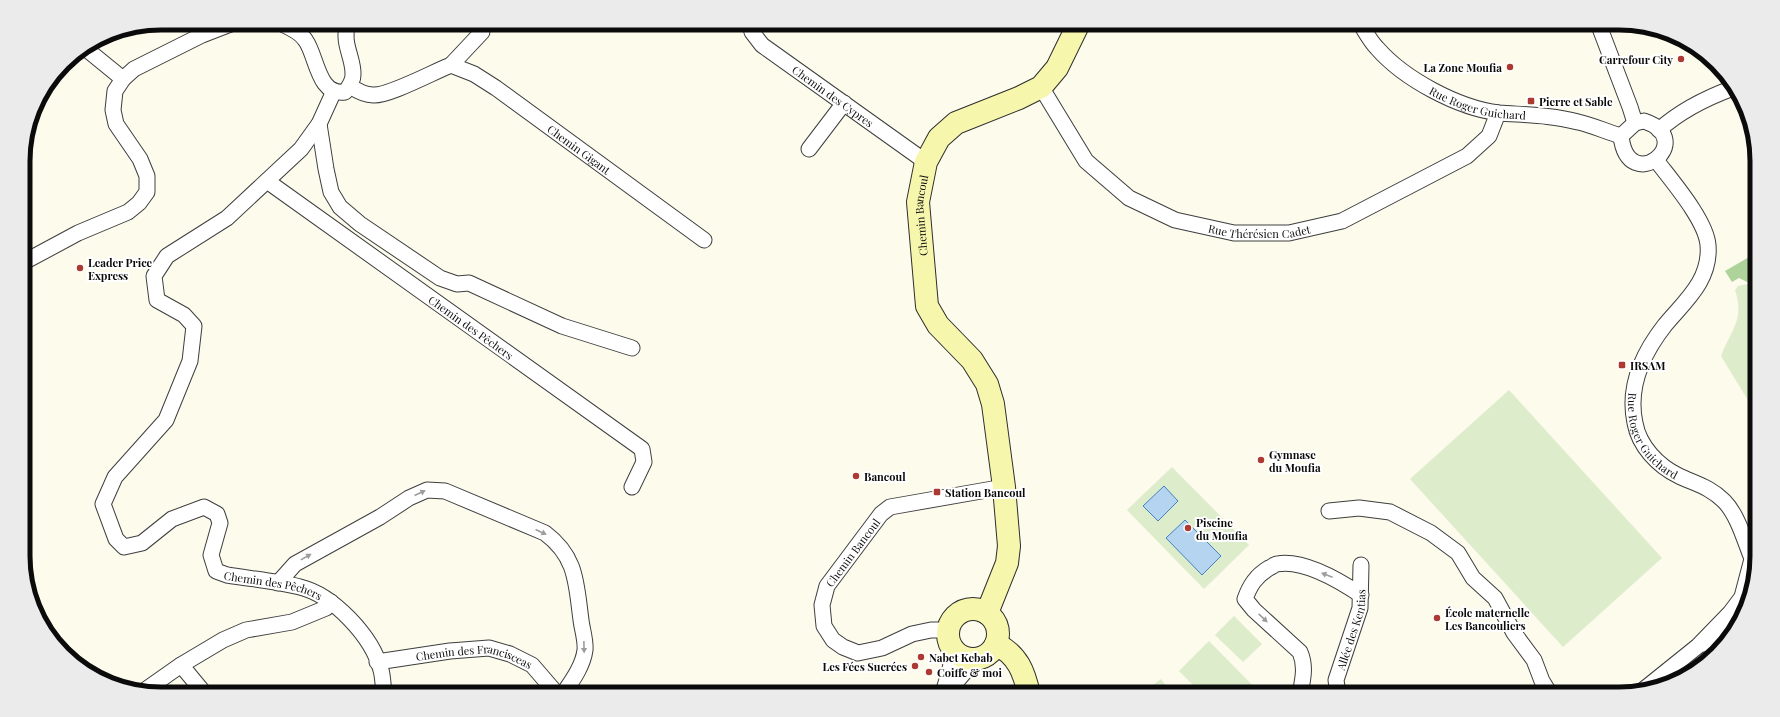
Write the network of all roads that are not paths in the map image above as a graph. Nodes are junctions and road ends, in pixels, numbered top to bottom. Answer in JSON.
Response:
{"nodes":[{"id":1,"x":215,"y":30,"type":"edge"},
{"id":2,"x":294,"y":30,"type":"edge"},
{"id":3,"x":347,"y":30,"type":"edge"},
{"id":4,"x":752,"y":30,"type":"edge"},
{"id":5,"x":1076,"y":30,"type":"edge"},
{"id":6,"x":1365,"y":30,"type":"edge"},
{"id":7,"x":1601,"y":30,"type":"edge"},
{"id":8,"x":482,"y":32,"type":"dead end"},
{"id":9,"x":89,"y":51,"type":"edge"},
{"id":10,"x":451,"y":65,"type":"junction"},
{"id":11,"x":123,"y":80,"type":"junction"},
{"id":12,"x":350,"y":86,"type":"junction"},
{"id":13,"x":1041,"y":87,"type":"junction"},
{"id":14,"x":1728,"y":90,"type":"edge"},
{"id":15,"x":334,"y":91,"type":"junction"},
{"id":16,"x":844,"y":103,"type":"junction"},
{"id":17,"x":1498,"y":113,"type":"junction"},
{"id":18,"x":1635,"y":123,"type":"junction"},
{"id":19,"x":319,"y":124,"type":"junction"},
{"id":20,"x":1659,"y":130,"type":"junction"},
{"id":21,"x":1621,"y":136,"type":"junction"},
{"id":22,"x":809,"y":149,"type":"dead end"},
{"id":23,"x":1656,"y":160,"type":"junction"},
{"id":24,"x":926,"y":162,"type":"junction"},
{"id":25,"x":267,"y":181,"type":"junction"},
{"id":26,"x":704,"y":240,"type":"dead end"},
{"id":27,"x":30,"y":259,"type":"edge"},
{"id":28,"x":632,"y":348,"type":"dead end"},
{"id":29,"x":632,"y":487,"type":"dead end"},
{"id":30,"x":1004,"y":487,"type":"junction"},
{"id":31,"x":1328,"y":511,"type":"dead end"},
{"id":32,"x":1750,"y":552,"type":"edge"},
{"id":33,"x":1361,"y":565,"type":"dead end"},
{"id":34,"x":278,"y":583,"type":"junction"},
{"id":35,"x":1361,"y":595,"type":"junction"},
{"id":36,"x":1742,"y":600,"type":"edge"},
{"id":37,"x":331,"y":602,"type":"junction"},
{"id":38,"x":987,"y":612,"type":"junction"},
{"id":39,"x":1721,"y":637,"type":"edge"},
{"id":40,"x":951,"y":640,"type":"junction"},
{"id":41,"x":1698,"y":646,"type":"junction"},
{"id":42,"x":988,"y":651,"type":"junction"},
{"id":43,"x":378,"y":662,"type":"junction"},
{"id":44,"x":181,"y":665,"type":"junction"},
{"id":45,"x":1653,"y":682,"type":"edge"},
{"id":46,"x":150,"y":687,"type":"edge"},
{"id":47,"x":199,"y":687,"type":"edge"},
{"id":48,"x":383,"y":687,"type":"edge"},
{"id":49,"x":551,"y":687,"type":"edge"},
{"id":50,"x":567,"y":687,"type":"edge"},
{"id":51,"x":945,"y":687,"type":"edge"},
{"id":52,"x":952,"y":687,"type":"edge"},
{"id":53,"x":1027,"y":687,"type":"edge"},
{"id":54,"x":1301,"y":687,"type":"edge"},
{"id":55,"x":1337,"y":687,"type":"edge"},
{"id":56,"x":1546,"y":687,"type":"edge"}],
"edges":[{"from":1,"to":11,"type":"street"},
{"from":2,"to":15,"type":"street"},
{"from":3,"to":12,"type":"street"},
{"from":4,"to":16,"type":"street","name":"Chemin des Cypres"},
{"from":5,"to":13,"type":"main road","name":"Chemin Bancoul"},
{"from":6,"to":17,"type":"street","name":"Rue Roger Guichard"},
{"from":7,"to":18,"type":"street"},
{"from":8,"to":10,"type":"street"},
{"from":9,"to":11,"type":"street"},
{"from":10,"to":12,"type":"street"},
{"from":10,"to":26,"type":"street","name":"Chemin Gigant"},
{"from":11,"to":27,"type":"street"},
{"from":12,"to":15,"type":"street"},
{"from":13,"to":17,"type":"street","name":"Rue Thérésien Cadet"},
{"from":13,"to":24,"type":"main road","name":"Chemin Bancoul"},
{"from":14,"to":20,"type":"street"},
{"from":15,"to":19,"type":"street","name":"Chemin des Pêchers"},
{"from":16,"to":22,"type":"street"},
{"from":16,"to":24,"type":"street","name":"Chemin des Cypres"},
{"from":17,"to":21,"type":"street","name":"Rue Roger Guichard"},
{"from":18,"to":20,"type":"street"},
{"from":18,"to":21,"type":"street"},
{"from":19,"to":25,"type":"street","name":"Chemin des Pêchers"},
{"from":19,"to":28,"type":"street"},
{"from":20,"to":23,"type":"street"},
{"from":21,"to":23,"type":"street"},
{"from":23,"to":32,"type":"street","name":"Rue Roger Guichard"},
{"from":24,"to":30,"type":"main road","name":"Chemin Bancoul"},
{"from":25,"to":29,"type":"street","name":"Chemin des Pêchers"},
{"from":25,"to":34,"type":"street","name":"Chemin des Pêchers"},
{"from":30,"to":38,"type":"main road","name":"Chemin Bancoul"},
{"from":30,"to":40,"type":"street","name":"Chemin Bancoul"},
{"from":31,"to":56,"type":"street"},
{"from":33,"to":35,"type":"street","name":"Allée des Kentias"},
{"from":34,"to":37,"type":"street","name":"Chemin des Pêchers"},
{"from":34,"to":50,"type":"street","one_way":true},
{"from":35,"to":54,"type":"street","one_way":true},
{"from":35,"to":55,"type":"street","name":"Allée des Kentias"},
{"from":36,"to":41,"type":"street"},
{"from":37,"to":43,"type":"street"},
{"from":37,"to":44,"type":"street","name":"Chemin des Pêchers"},
{"from":38,"to":40,"type":"main road"},
{"from":38,"to":42,"type":"main road"},
{"from":39,"to":41,"type":"street"},
{"from":40,"to":42,"type":"main road","name":"Chemin Bancoul"},
{"from":40,"to":51,"type":"street"},
{"from":41,"to":45,"type":"street"},
{"from":42,"to":52,"type":"street"},
{"from":42,"to":53,"type":"main road","name":"Chemin Bancoul"},
{"from":43,"to":48,"type":"street"},
{"from":43,"to":49,"type":"street","name":"Chemin des Francisceas"},
{"from":44,"to":46,"type":"street","name":"Chemin des Pêchers"},
{"from":44,"to":47,"type":"street"}]}
